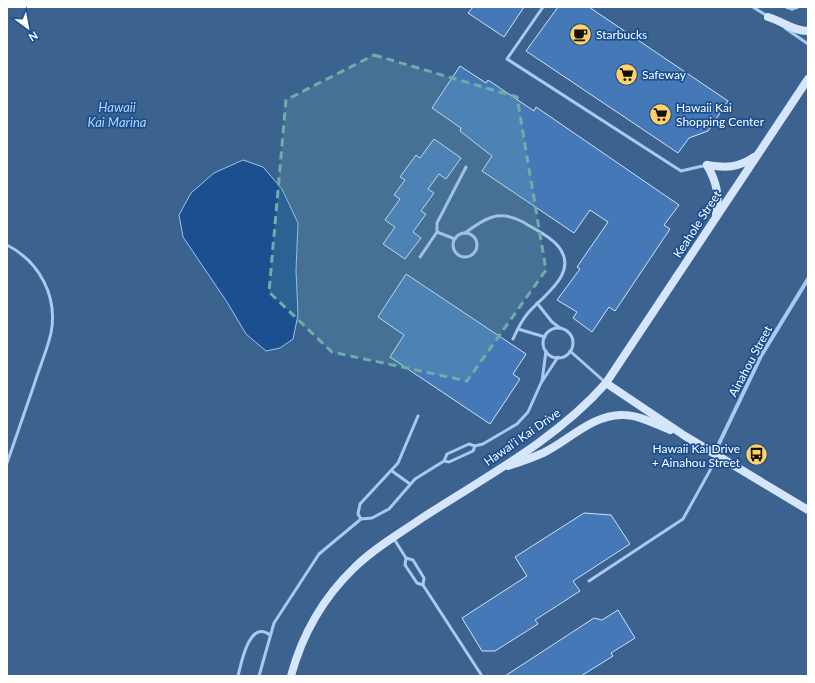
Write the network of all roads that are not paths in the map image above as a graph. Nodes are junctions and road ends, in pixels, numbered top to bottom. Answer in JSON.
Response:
{"nodes":[{"id":1,"x":543,"y":7,"type":"edge"},
{"id":2,"x":753,"y":7,"type":"edge"},
{"id":3,"x":786,"y":7,"type":"edge"},
{"id":4,"x":798,"y":7,"type":"edge"},
{"id":5,"x":768,"y":17,"type":"junction"},
{"id":6,"x":808,"y":32,"type":"edge"},
{"id":7,"x":808,"y":44,"type":"edge"},
{"id":8,"x":808,"y":79,"type":"edge"},
{"id":9,"x":757,"y":155,"type":"junction"},
{"id":10,"x":707,"y":165,"type":"junction"},
{"id":11,"x":466,"y":167,"type":"dead end"},
{"id":12,"x":715,"y":219,"type":"junction"},
{"id":13,"x":437,"y":232,"type":"junction"},
{"id":14,"x":465,"y":233,"type":"junction"},
{"id":15,"x":455,"y":239,"type":"junction"},
{"id":16,"x":7,"y":245,"type":"edge"},
{"id":17,"x":420,"y":257,"type":"dead end"},
{"id":18,"x":808,"y":279,"type":"edge"},
{"id":19,"x":537,"y":303,"type":"junction"},
{"id":20,"x":560,"y":328,"type":"junction"},
{"id":21,"x":518,"y":329,"type":"junction"},
{"id":22,"x":545,"y":336,"type":"junction"},
{"id":23,"x":513,"y":339,"type":"dead end"},
{"id":24,"x":546,"y":351,"type":"junction"},
{"id":25,"x":570,"y":351,"type":"junction"},
{"id":26,"x":558,"y":357,"type":"junction"},
{"id":27,"x":541,"y":383,"type":"junction"},
{"id":28,"x":606,"y":383,"type":"junction"},
{"id":29,"x":418,"y":416,"type":"dead end"},
{"id":30,"x":686,"y":436,"type":"junction"},
{"id":31,"x":475,"y":446,"type":"junction"},
{"id":32,"x":716,"y":455,"type":"junction"},
{"id":33,"x":444,"y":460,"type":"junction"},
{"id":34,"x":7,"y":463,"type":"edge"},
{"id":35,"x":392,"y":471,"type":"junction"},
{"id":36,"x":492,"y":473,"type":"junction"},
{"id":37,"x":410,"y":484,"type":"junction"},
{"id":38,"x":808,"y":510,"type":"edge"},
{"id":39,"x":361,"y":519,"type":"junction"},
{"id":40,"x":393,"y":537,"type":"junction"},
{"id":41,"x":406,"y":558,"type":"junction"},
{"id":42,"x":589,"y":581,"type":"dead end"},
{"id":43,"x":423,"y":585,"type":"junction"},
{"id":44,"x":270,"y":635,"type":"junction"},
{"id":45,"x":238,"y":676,"type":"edge"},
{"id":46,"x":259,"y":676,"type":"edge"},
{"id":47,"x":290,"y":676,"type":"edge"},
{"id":48,"x":482,"y":676,"type":"edge"}],
"edges":[{"from":1,"to":10,"type":"lane"},
{"from":2,"to":5,"type":"lane"},
{"from":3,"to":4,"type":"lane"},
{"from":5,"to":6,"type":"main road"},
{"from":5,"to":7,"type":"lane"},
{"from":8,"to":9,"type":"main road","name":"Keahole Street"},
{"from":9,"to":10,"type":"main road"},
{"from":9,"to":12,"type":"main road","name":"Keahole Street"},
{"from":10,"to":12,"type":"main road"},
{"from":11,"to":13,"type":"lane"},
{"from":12,"to":28,"type":"main road","name":"Keahole Street"},
{"from":13,"to":15,"type":"lane"},
{"from":13,"to":17,"type":"lane"},
{"from":14,"to":15,"type":"lane"},
{"from":14,"to":15,"type":"lane"},
{"from":14,"to":19,"type":"lane"},
{"from":16,"to":34,"type":"lane"},
{"from":18,"to":32,"type":"street","name":"Ainahou Street"},
{"from":19,"to":20,"type":"lane"},
{"from":19,"to":21,"type":"lane"},
{"from":20,"to":22,"type":"lane"},
{"from":20,"to":25,"type":"lane"},
{"from":21,"to":22,"type":"lane"},
{"from":21,"to":23,"type":"lane"},
{"from":22,"to":24,"type":"lane"},
{"from":24,"to":26,"type":"lane"},
{"from":24,"to":27,"type":"lane"},
{"from":25,"to":26,"type":"lane"},
{"from":25,"to":28,"type":"lane"},
{"from":26,"to":27,"type":"lane"},
{"from":27,"to":31,"type":"lane"},
{"from":28,"to":30,"type":"main road"},
{"from":28,"to":36,"type":"main road","name":"Hawai’i Kai Drive"},
{"from":29,"to":35,"type":"lane"},
{"from":30,"to":32,"type":"main road"},
{"from":30,"to":36,"type":"main road"},
{"from":31,"to":33,"type":"lane"},
{"from":31,"to":33,"type":"lane"},
{"from":32,"to":38,"type":"main road"},
{"from":32,"to":42,"type":"lane"},
{"from":33,"to":37,"type":"lane"},
{"from":35,"to":37,"type":"lane"},
{"from":35,"to":39,"type":"lane"},
{"from":36,"to":40,"type":"main road","name":"Hawai’i Kai Drive"},
{"from":37,"to":39,"type":"lane"},
{"from":39,"to":44,"type":"lane"},
{"from":40,"to":41,"type":"lane"},
{"from":40,"to":47,"type":"main road","name":"Hawai’i Kai Drive"},
{"from":41,"to":43,"type":"lane"},
{"from":41,"to":43,"type":"lane"},
{"from":43,"to":48,"type":"lane"},
{"from":44,"to":45,"type":"lane"},
{"from":44,"to":46,"type":"lane"}]}
